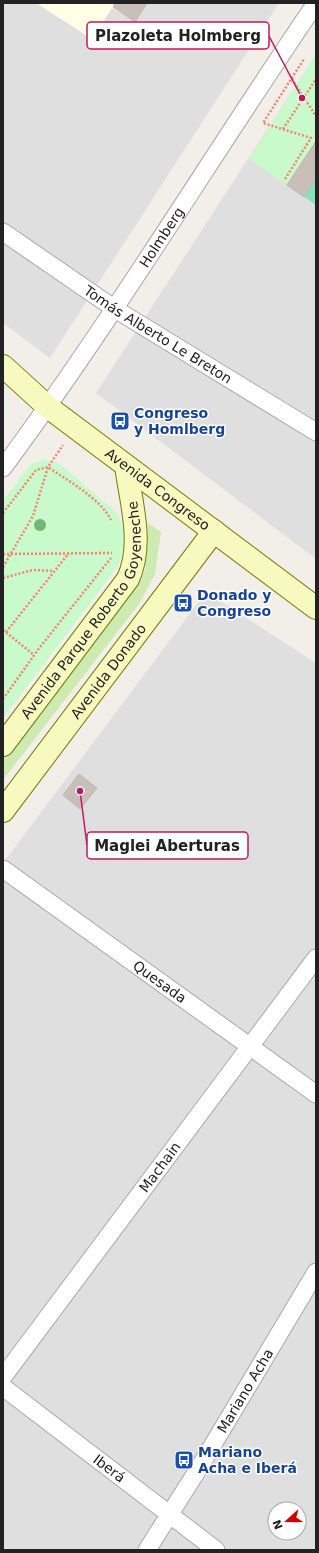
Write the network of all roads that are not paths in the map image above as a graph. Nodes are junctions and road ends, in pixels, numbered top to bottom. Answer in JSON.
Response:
{"nodes":[{"id":1,"x":316,"y":3,"type":"edge"},
{"id":2,"x":3,"y":232,"type":"edge"},
{"id":3,"x":115,"y":309,"type":"junction"},
{"id":4,"x":3,"y":366,"type":"edge"},
{"id":5,"x":48,"y":407,"type":"junction"},
{"id":6,"x":316,"y":432,"type":"edge"},
{"id":7,"x":126,"y":466,"type":"junction"},
{"id":8,"x":3,"y":468,"type":"edge"},
{"id":9,"x":214,"y":531,"type":"junction"},
{"id":10,"x":316,"y":608,"type":"edge"},
{"id":11,"x":3,"y":745,"type":"edge"},
{"id":12,"x":3,"y":811,"type":"edge"},
{"id":13,"x":3,"y":869,"type":"edge"},
{"id":14,"x":316,"y":958,"type":"edge"},
{"id":15,"x":250,"y":1046,"type":"junction"},
{"id":16,"x":316,"y":1094,"type":"edge"},
{"id":17,"x":316,"y":1272,"type":"edge"},
{"id":18,"x":3,"y":1377,"type":"edge"},
{"id":19,"x":3,"y":1387,"type":"edge"},
{"id":20,"x":169,"y":1514,"type":"junction"},
{"id":21,"x":147,"y":1550,"type":"edge"},
{"id":22,"x":216,"y":1550,"type":"edge"}],
"edges":[{"from":1,"to":3,"type":"street","name":"Holmberg"},
{"from":2,"to":3,"type":"street","name":"Tomás Alberto Le Breton"},
{"from":3,"to":5,"type":"street","name":"Holmberg"},
{"from":3,"to":6,"type":"street","name":"Tomás Alberto Le Breton"},
{"from":4,"to":5,"type":"main road","name":"Avenida Congreso"},
{"from":5,"to":7,"type":"main road","name":"Avenida Congreso"},
{"from":5,"to":8,"type":"street","name":"Holmberg"},
{"from":7,"to":9,"type":"main road","name":"Avenida Congreso"},
{"from":7,"to":11,"type":"main road","name":"Avenida Parque Roberto Goyeneche"},
{"from":9,"to":10,"type":"main road","name":"Avenida Congreso"},
{"from":9,"to":12,"type":"main road","name":"Avenida Donado"},
{"from":13,"to":15,"type":"street","name":"Quesada"},
{"from":14,"to":15,"type":"street","name":"Machain"},
{"from":15,"to":16,"type":"street","name":"Quesada"},
{"from":15,"to":18,"type":"street","name":"Machain"},
{"from":17,"to":20,"type":"street","name":"Mariano Acha"},
{"from":19,"to":20,"type":"street","name":"Iberá"},
{"from":20,"to":21,"type":"street","name":"Mariano Acha"},
{"from":20,"to":22,"type":"street","name":"Iberá"}]}
